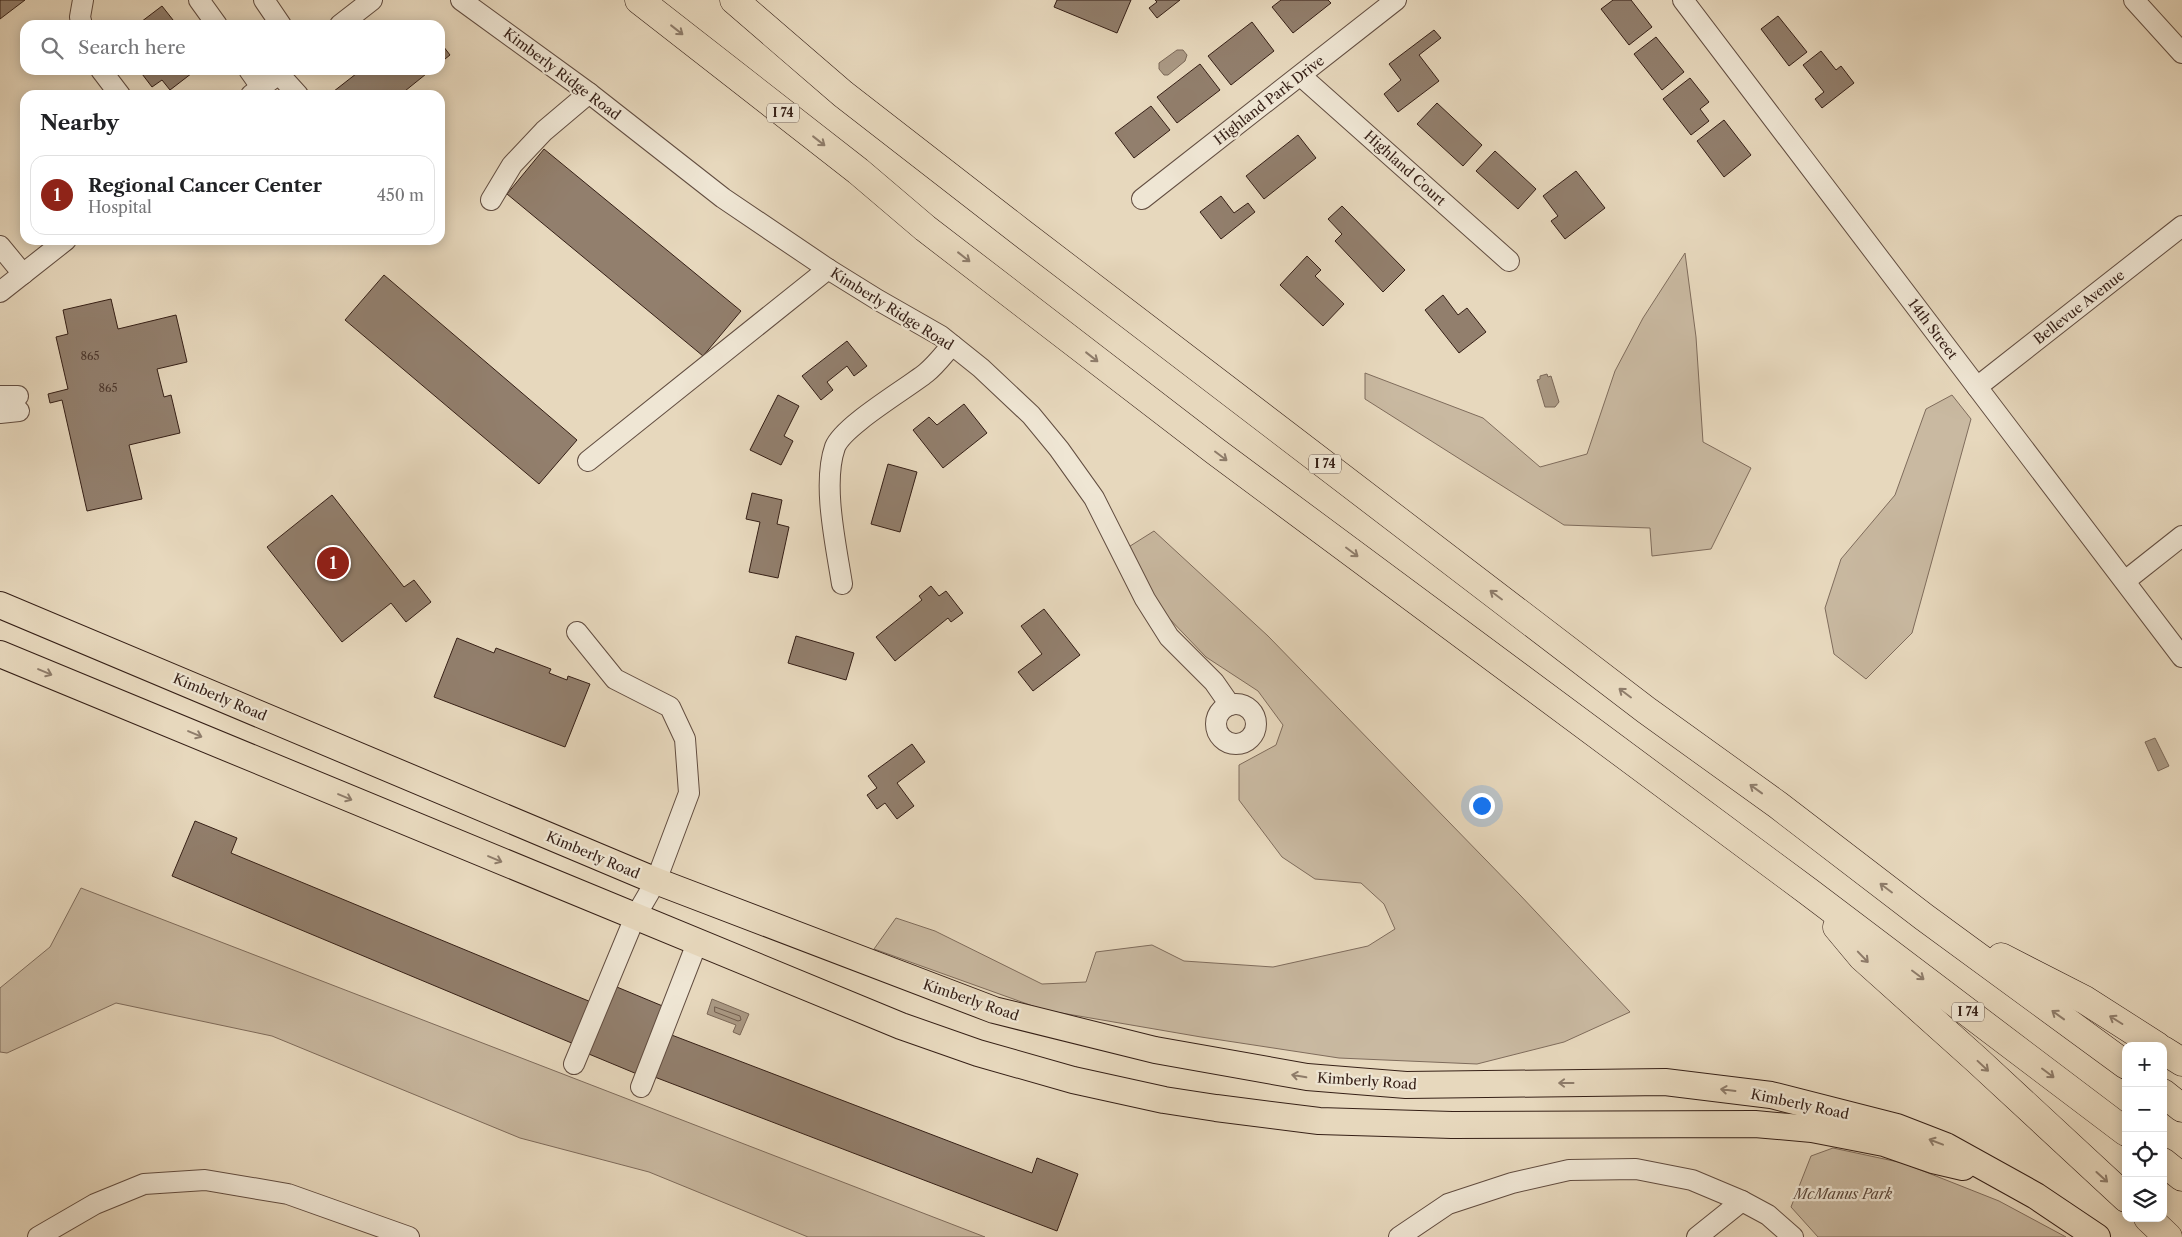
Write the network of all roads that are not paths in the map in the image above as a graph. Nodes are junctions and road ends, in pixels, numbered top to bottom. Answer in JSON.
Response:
{"nodes":[{"id":1,"x":83,"y":0,"type":"edge"},
{"id":2,"x":199,"y":0,"type":"edge"},
{"id":3,"x":264,"y":0,"type":"edge"},
{"id":4,"x":372,"y":0,"type":"edge"},
{"id":5,"x":461,"y":0,"type":"edge"},
{"id":6,"x":639,"y":0,"type":"edge"},
{"id":7,"x":734,"y":0,"type":"edge"},
{"id":8,"x":1396,"y":0,"type":"edge"},
{"id":9,"x":1683,"y":0,"type":"edge"},
{"id":10,"x":2134,"y":0,"type":"edge"},
{"id":11,"x":81,"y":20,"type":"edge"},
{"id":12,"x":213,"y":20,"type":"edge"},
{"id":13,"x":278,"y":20,"type":"edge"},
{"id":14,"x":346,"y":20,"type":"edge"},
{"id":15,"x":2182,"y":54,"type":"edge"},
{"id":16,"x":105,"y":75,"type":"edge"},
{"id":17,"x":251,"y":75,"type":"edge"},
{"id":18,"x":278,"y":75,"type":"edge"},
{"id":19,"x":284,"y":75,"type":"edge"},
{"id":20,"x":1301,"y":76,"type":"junction"},
{"id":21,"x":116,"y":90,"type":"edge"},
{"id":22,"x":256,"y":90,"type":"edge"},
{"id":23,"x":257,"y":90,"type":"edge"},
{"id":24,"x":295,"y":90,"type":"edge"},
{"id":25,"x":589,"y":93,"type":"junction"},
{"id":26,"x":1142,"y":199,"type":"dead end"},
{"id":27,"x":491,"y":200,"type":"dead end"},
{"id":28,"x":2182,"y":226,"type":"edge"},
{"id":29,"x":60,"y":245,"type":"edge"},
{"id":30,"x":0,"y":246,"type":"edge"},
{"id":31,"x":1509,"y":261,"type":"dead end"},
{"id":32,"x":828,"y":269,"type":"junction"},
{"id":33,"x":23,"y":274,"type":"junction"},
{"id":34,"x":0,"y":292,"type":"edge"},
{"id":35,"x":952,"y":345,"type":"junction"},
{"id":36,"x":1977,"y":387,"type":"junction"},
{"id":37,"x":588,"y":461,"type":"dead end"},
{"id":38,"x":2182,"y":536,"type":"edge"},
{"id":39,"x":2125,"y":581,"type":"junction"},
{"id":40,"x":842,"y":584,"type":"dead end"},
{"id":41,"x":0,"y":605,"type":"edge"},
{"id":42,"x":577,"y":632,"type":"dead end"},
{"id":43,"x":0,"y":654,"type":"edge"},
{"id":44,"x":2182,"y":657,"type":"edge"},
{"id":45,"x":1230,"y":706,"type":"dead end"},
{"id":46,"x":656,"y":882,"type":"junction"},
{"id":47,"x":1809,"y":892,"type":"junction"},
{"id":48,"x":635,"y":917,"type":"junction"},
{"id":49,"x":1924,"y":917,"type":"junction"},
{"id":50,"x":697,"y":943,"type":"junction"},
{"id":51,"x":2151,"y":1042,"type":"edge"},
{"id":52,"x":2167,"y":1053,"type":"edge"},
{"id":53,"x":2122,"y":1062,"type":"edge"},
{"id":54,"x":2182,"y":1062,"type":"edge"},
{"id":55,"x":574,"y":1064,"type":"dead end"},
{"id":56,"x":641,"y":1087,"type":"dead end"},
{"id":57,"x":2167,"y":1096,"type":"edge"},
{"id":58,"x":2182,"y":1108,"type":"edge"},
{"id":59,"x":2122,"y":1129,"type":"edge"},
{"id":60,"x":2167,"y":1165,"type":"edge"},
{"id":61,"x":1994,"y":1174,"type":"junction"},
{"id":62,"x":2182,"y":1177,"type":"edge"},
{"id":63,"x":2122,"y":1194,"type":"edge"},
{"id":64,"x":1742,"y":1202,"type":"junction"},
{"id":65,"x":2152,"y":1222,"type":"edge"},
{"id":66,"x":38,"y":1237,"type":"edge"},
{"id":67,"x":410,"y":1237,"type":"edge"},
{"id":68,"x":1399,"y":1237,"type":"edge"},
{"id":69,"x":1696,"y":1237,"type":"edge"},
{"id":70,"x":1793,"y":1237,"type":"edge"},
{"id":71,"x":2097,"y":1237,"type":"edge"},
{"id":72,"x":2168,"y":1237,"type":"edge"}],
"edges":[{"from":1,"to":11,"type":"street"},
{"from":2,"to":12,"type":"street"},
{"from":3,"to":13,"type":"street"},
{"from":4,"to":14,"type":"street"},
{"from":5,"to":25,"type":"street","name":"Kimberly Ridge Road"},
{"from":6,"to":47,"type":"highway","number":"I 74","one_way":true},
{"from":49,"to":7,"type":"highway","number":"I 74","one_way":true},
{"from":8,"to":20,"type":"street","name":"Highland Park Drive"},
{"from":9,"to":36,"type":"street","name":"14th Street"},
{"from":10,"to":15,"type":"street"},
{"from":16,"to":21,"type":"street"},
{"from":17,"to":22,"type":"street"},
{"from":18,"to":23,"type":"street"},
{"from":19,"to":24,"type":"street"},
{"from":20,"to":26,"type":"street","name":"Highland Park Drive"},
{"from":20,"to":31,"type":"street","name":"Highland Court"},
{"from":25,"to":27,"type":"street"},
{"from":25,"to":32,"type":"street","name":"Kimberly Ridge Road"},
{"from":28,"to":36,"type":"street","name":"Bellevue Avenue"},
{"from":29,"to":33,"type":"street"},
{"from":30,"to":33,"type":"street"},
{"from":32,"to":35,"type":"street","name":"Kimberly Ridge Road"},
{"from":32,"to":37,"type":"street"},
{"from":33,"to":34,"type":"street"},
{"from":35,"to":40,"type":"street"},
{"from":35,"to":45,"type":"street","name":"Kimberly Ridge Road"},
{"from":36,"to":39,"type":"street","name":"14th Street"},
{"from":38,"to":39,"type":"street"},
{"from":39,"to":44,"type":"street","name":"14th Street"},
{"from":41,"to":46,"type":"main road","name":"Kimberly Road"},
{"from":42,"to":46,"type":"street"},
{"from":43,"to":48,"type":"main road","name":"Kimberly Road","one_way":true},
{"from":46,"to":48,"type":"street"},
{"from":61,"to":46,"type":"main road","name":"Kimberly Road","one_way":true},
{"from":47,"to":59,"type":"highway","number":"I 74","one_way":true},
{"from":47,"to":63,"type":"highway","one_way":true},
{"from":48,"to":50,"type":"main road","name":"Kimberly Road"},
{"from":48,"to":55,"type":"street"},
{"from":51,"to":49,"type":"highway","one_way":true},
{"from":53,"to":49,"type":"highway","number":"I 74","one_way":true},
{"from":50,"to":56,"type":"street"},
{"from":50,"to":61,"type":"main road","name":"Kimberly Road"},
{"from":52,"to":54,"type":"highway"},
{"from":57,"to":58,"type":"highway"},
{"from":60,"to":62,"type":"highway"},
{"from":61,"to":71,"type":"main road","name":"Kimberly Road"},
{"from":64,"to":68,"type":"street"},
{"from":64,"to":69,"type":"street"},
{"from":64,"to":70,"type":"street"},
{"from":65,"to":72,"type":"highway"},
{"from":66,"to":67,"type":"street"}]}
